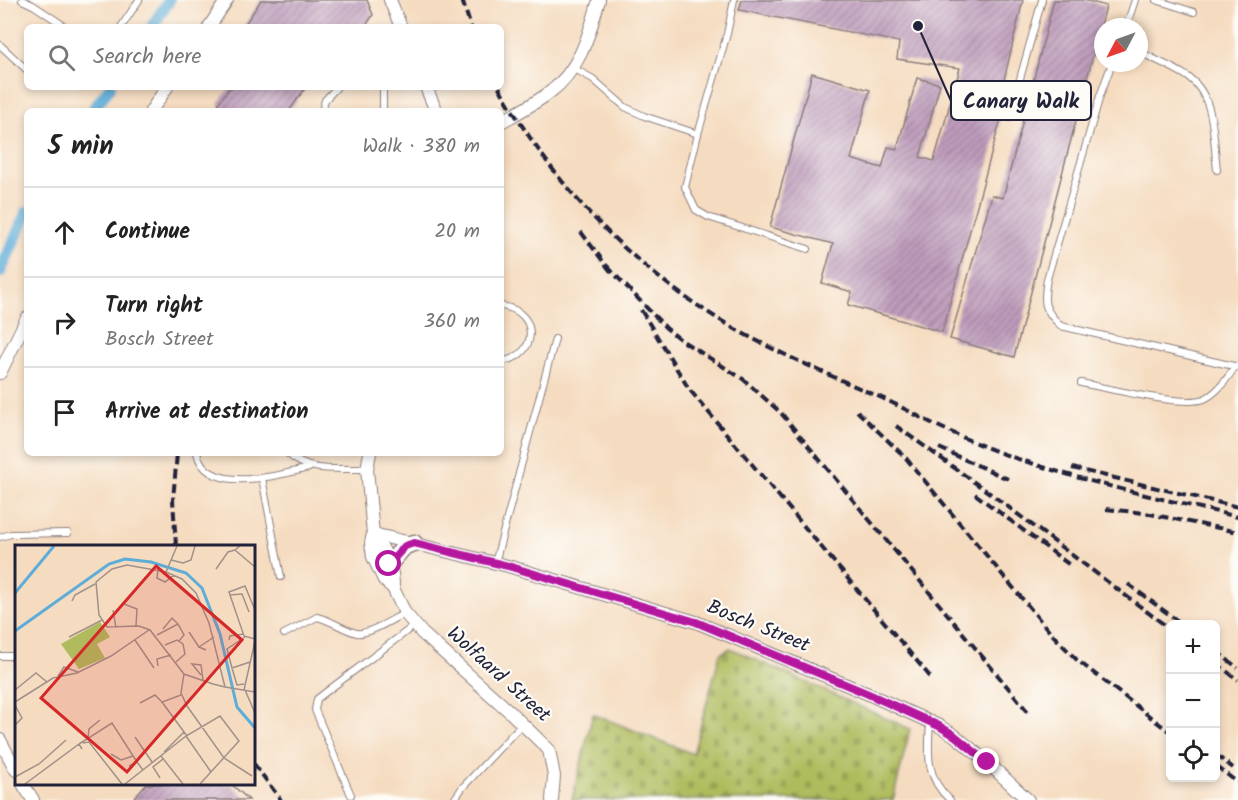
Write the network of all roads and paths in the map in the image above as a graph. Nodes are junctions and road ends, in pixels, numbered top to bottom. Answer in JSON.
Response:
{"nodes":[{"id":1,"x":22,"y":0,"type":"edge"},
{"id":2,"x":139,"y":0,"type":"edge"},
{"id":3,"x":227,"y":0,"type":"edge"},
{"id":4,"x":390,"y":0,"type":"edge"},
{"id":5,"x":599,"y":0,"type":"edge"},
{"id":6,"x":734,"y":0,"type":"edge"},
{"id":7,"x":1042,"y":0,"type":"edge"},
{"id":8,"x":1135,"y":0,"type":"edge"},
{"id":9,"x":1156,"y":0,"type":"edge"},
{"id":10,"x":1194,"y":12,"type":"dead end"},
{"id":11,"x":1129,"y":18,"type":"edge"},
{"id":12,"x":62,"y":24,"type":"edge"},
{"id":13,"x":123,"y":24,"type":"edge"},
{"id":14,"x":211,"y":24,"type":"edge"},
{"id":15,"x":397,"y":24,"type":"edge"},
{"id":16,"x":0,"y":45,"type":"edge"},
{"id":17,"x":1148,"y":56,"type":"edge"},
{"id":18,"x":24,"y":67,"type":"edge"},
{"id":19,"x":573,"y":68,"type":"junction"},
{"id":20,"x":1109,"y":72,"type":"edge"},
{"id":21,"x":165,"y":90,"type":"edge"},
{"id":22,"x":334,"y":90,"type":"edge"},
{"id":23,"x":383,"y":90,"type":"edge"},
{"id":24,"x":427,"y":90,"type":"edge"},
{"id":25,"x":153,"y":108,"type":"edge"},
{"id":26,"x":323,"y":108,"type":"edge"},
{"id":27,"x":383,"y":108,"type":"edge"},
{"id":28,"x":435,"y":108,"type":"edge"},
{"id":29,"x":1009,"y":118,"type":"dead end"},
{"id":30,"x":504,"y":120,"type":"edge"},
{"id":31,"x":698,"y":134,"type":"junction"},
{"id":32,"x":1217,"y":170,"type":"dead end"},
{"id":33,"x":808,"y":249,"type":"dead end"},
{"id":34,"x":504,"y":307,"type":"edge"},
{"id":35,"x":24,"y":324,"type":"edge"},
{"id":36,"x":555,"y":339,"type":"dead end"},
{"id":37,"x":504,"y":360,"type":"edge"},
{"id":38,"x":1237,"y":367,"type":"edge"},
{"id":39,"x":0,"y":373,"type":"edge"},
{"id":40,"x":1081,"y":383,"type":"dead end"},
{"id":41,"x":198,"y":456,"type":"edge"},
{"id":42,"x":289,"y":456,"type":"edge"},
{"id":43,"x":369,"y":456,"type":"edge"},
{"id":44,"x":309,"y":468,"type":"junction"},
{"id":45,"x":367,"y":469,"type":"junction"},
{"id":46,"x":262,"y":478,"type":"junction"},
{"id":47,"x":68,"y":533,"type":"dead end"},
{"id":48,"x":373,"y":534,"type":"junction"},
{"id":49,"x":0,"y":537,"type":"edge"},
{"id":50,"x":414,"y":543,"type":"junction"},
{"id":51,"x":495,"y":563,"type":"junction"},
{"id":52,"x":389,"y":564,"type":"junction"},
{"id":53,"x":281,"y":577,"type":"dead end"},
{"id":54,"x":393,"y":588,"type":"junction"},
{"id":55,"x":405,"y":613,"type":"junction"},
{"id":56,"x":415,"y":625,"type":"junction"},
{"id":57,"x":284,"y":634,"type":"dead end"},
{"id":58,"x":930,"y":722,"type":"junction"},
{"id":59,"x":522,"y":724,"type":"junction"},
{"id":60,"x":0,"y":740,"type":"edge"},
{"id":61,"x":15,"y":766,"type":"edge"},
{"id":62,"x":25,"y":785,"type":"edge"},
{"id":63,"x":351,"y":795,"type":"dead end"},
{"id":64,"x":33,"y":800,"type":"edge"},
{"id":65,"x":454,"y":800,"type":"edge"},
{"id":66,"x":552,"y":800,"type":"edge"},
{"id":67,"x":950,"y":800,"type":"edge"},
{"id":68,"x":1028,"y":800,"type":"edge"}],
"edges":[{"from":1,"to":12,"type":"lane"},
{"from":2,"to":13,"type":"lane"},
{"from":3,"to":14,"type":"street"},
{"from":4,"to":15,"type":"street"},
{"from":5,"to":19,"type":"street"},
{"from":6,"to":31,"type":"lane"},
{"from":7,"to":29,"type":"lane"},
{"from":8,"to":11,"type":"lane"},
{"from":9,"to":10,"type":"lane"},
{"from":16,"to":18,"type":"lane"},
{"from":17,"to":32,"type":"lane"},
{"from":19,"to":30,"type":"street"},
{"from":19,"to":31,"type":"lane"},
{"from":20,"to":38,"type":"lane"},
{"from":21,"to":25,"type":"street"},
{"from":22,"to":26,"type":"lane"},
{"from":23,"to":27,"type":"lane"},
{"from":24,"to":28,"type":"street"},
{"from":31,"to":33,"type":"lane"},
{"from":34,"to":37,"type":"lane"},
{"from":35,"to":39,"type":"street"},
{"from":36,"to":51,"type":"lane"},
{"from":38,"to":40,"type":"lane"},
{"from":41,"to":46,"type":"lane"},
{"from":42,"to":44,"type":"lane"},
{"from":43,"to":45,"type":"street","name":"Wolfaard Street"},
{"from":44,"to":45,"type":"lane"},
{"from":44,"to":46,"type":"lane"},
{"from":45,"to":48,"type":"street","name":"Wolfaard Street"},
{"from":46,"to":53,"type":"lane"},
{"from":47,"to":49,"type":"lane"},
{"from":48,"to":50,"type":"street","name":"Bosch Street"},
{"from":48,"to":52,"type":"street","name":"Wolfaard Street"},
{"from":48,"to":54,"type":"street","name":"Wolfaard Street"},
{"from":50,"to":51,"type":"street","name":"Bosch Street"},
{"from":50,"to":52,"type":"street"},
{"from":51,"to":58,"type":"street","name":"Bosch Street"},
{"from":52,"to":54,"type":"street","name":"Wolfaard Street"},
{"from":54,"to":55,"type":"street","name":"Wolfaard Street"},
{"from":55,"to":56,"type":"street","name":"Wolfaard Street"},
{"from":55,"to":57,"type":"lane"},
{"from":56,"to":59,"type":"street","name":"Wolfaard Street"},
{"from":56,"to":63,"type":"lane"},
{"from":58,"to":67,"type":"lane"},
{"from":58,"to":68,"type":"street","name":"Bosch Street"},
{"from":59,"to":65,"type":"lane"},
{"from":59,"to":66,"type":"street","name":"Wolfaard Street"},
{"from":60,"to":61,"type":"street"},
{"from":62,"to":64,"type":"street"}]}
